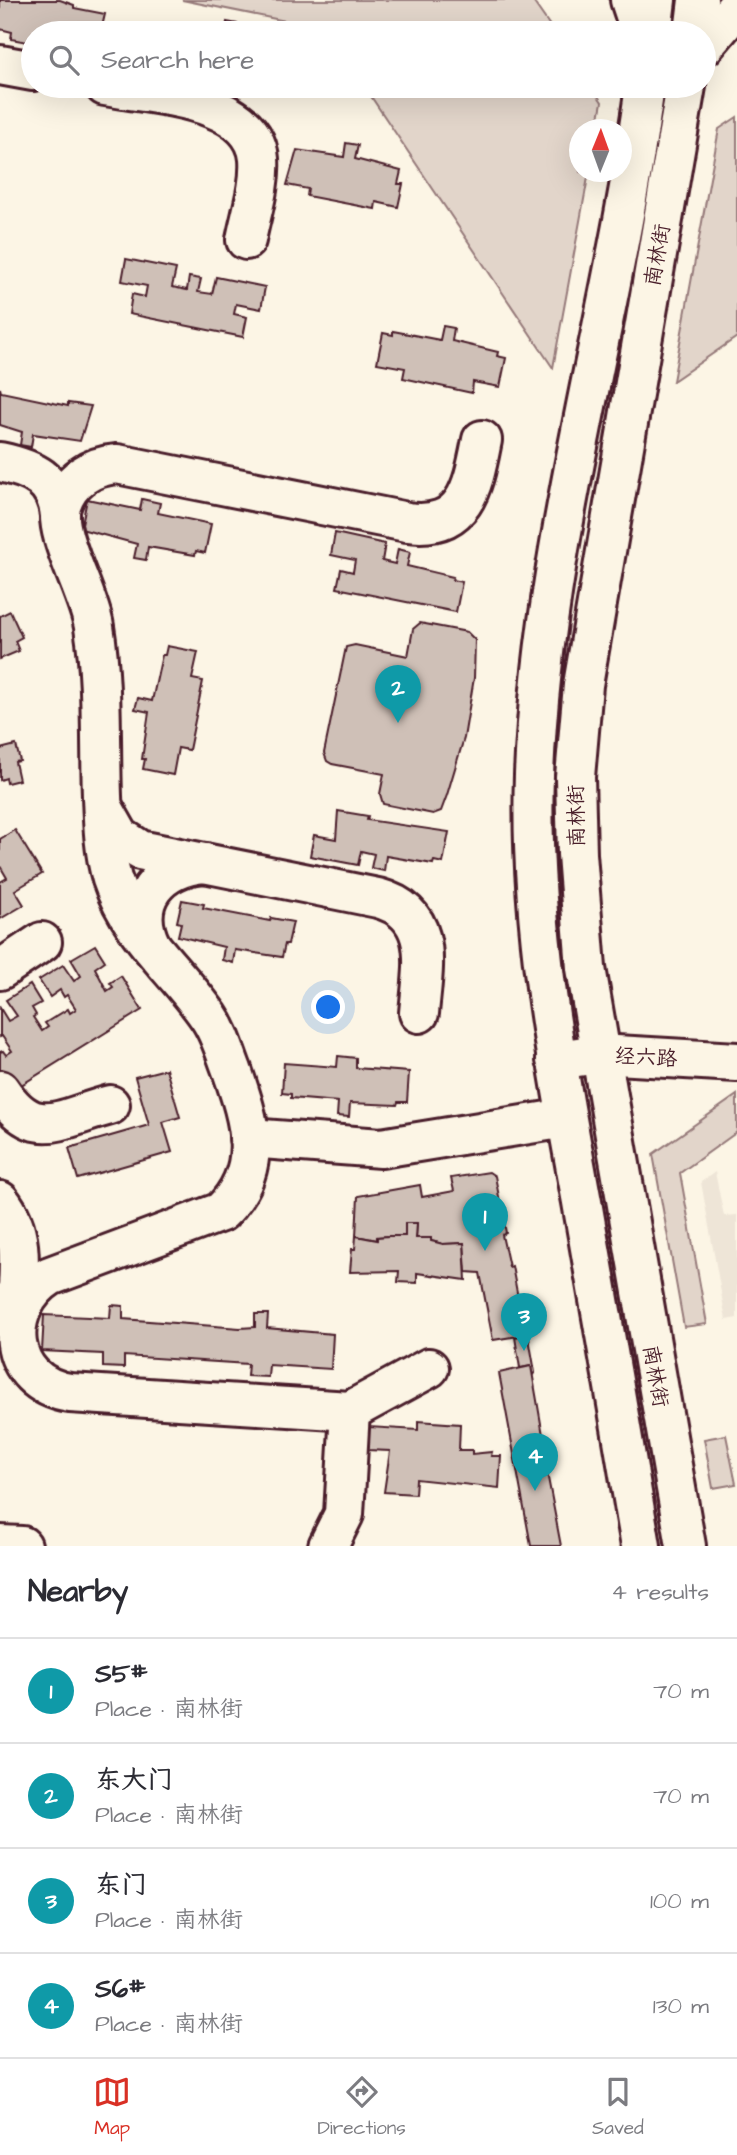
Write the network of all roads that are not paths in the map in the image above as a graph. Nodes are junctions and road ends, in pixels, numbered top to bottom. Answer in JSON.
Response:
{"nodes":[{"id":1,"x":630,"y":0,"type":"edge"},
{"id":2,"x":656,"y":0,"type":"edge"},
{"id":3,"x":698,"y":0,"type":"edge"},
{"id":4,"x":737,"y":7,"type":"edge"},
{"id":5,"x":637,"y":21,"type":"edge"},
{"id":6,"x":653,"y":21,"type":"edge"},
{"id":7,"x":695,"y":21,"type":"edge"},
{"id":8,"x":716,"y":32,"type":"edge"},
{"id":9,"x":0,"y":65,"type":"edge"},
{"id":10,"x":21,"y":69,"type":"edge"},
{"id":11,"x":164,"y":98,"type":"edge"},
{"id":12,"x":643,"y":98,"type":"edge"},
{"id":13,"x":684,"y":98,"type":"edge"},
{"id":14,"x":246,"y":240,"type":"dead end"},
{"id":15,"x":482,"y":440,"type":"dead end"},
{"id":16,"x":12,"y":465,"type":"edge"},
{"id":17,"x":85,"y":474,"type":"junction"},
{"id":18,"x":60,"y":515,"type":"junction"},
{"id":19,"x":103,"y":807,"type":"junction"},
{"id":20,"x":207,"y":863,"type":"junction"},
{"id":21,"x":42,"y":942,"type":"dead end"},
{"id":22,"x":152,"y":948,"type":"junction"},
{"id":23,"x":0,"y":970,"type":"edge"},
{"id":24,"x":419,"y":1013,"type":"dead end"},
{"id":25,"x":598,"y":1054,"type":"junction"},
{"id":26,"x":556,"y":1060,"type":"junction"},
{"id":27,"x":737,"y":1062,"type":"edge"},
{"id":28,"x":0,"y":1090,"type":"edge"},
{"id":29,"x":110,"y":1105,"type":"dead end"},
{"id":30,"x":566,"y":1118,"type":"junction"},
{"id":31,"x":250,"y":1138,"type":"junction"},
{"id":32,"x":8,"y":1217,"type":"edge"},
{"id":33,"x":82,"y":1265,"type":"junction"},
{"id":34,"x":15,"y":1321,"type":"junction"},
{"id":35,"x":429,"y":1368,"type":"dead end"},
{"id":36,"x":350,"y":1411,"type":"junction"},
{"id":37,"x":0,"y":1545,"type":"edge"},
{"id":38,"x":22,"y":1546,"type":"edge"},
{"id":39,"x":328,"y":1546,"type":"edge"},
{"id":40,"x":642,"y":1546,"type":"edge"},
{"id":41,"x":686,"y":1546,"type":"edge"}],
"edges":[{"from":1,"to":5,"type":"main road"},
{"from":2,"to":6,"type":"main road"},
{"from":3,"to":7,"type":"main road"},
{"from":4,"to":8,"type":"main road"},
{"from":9,"to":10,"type":"main road"},
{"from":11,"to":14,"type":"main road"},
{"from":12,"to":26,"type":"main road","name":"南林街"},
{"from":13,"to":25,"type":"main road","name":"南林街"},
{"from":15,"to":17,"type":"main road"},
{"from":16,"to":17,"type":"main road"},
{"from":16,"to":18,"type":"main road"},
{"from":17,"to":18,"type":"main road"},
{"from":18,"to":19,"type":"main road"},
{"from":19,"to":20,"type":"main road"},
{"from":19,"to":22,"type":"main road"},
{"from":20,"to":22,"type":"main road"},
{"from":20,"to":24,"type":"main road"},
{"from":21,"to":23,"type":"main road"},
{"from":22,"to":31,"type":"main road"},
{"from":25,"to":26,"type":"main road","name":"经六路"},
{"from":25,"to":27,"type":"main road","name":"经六路"},
{"from":25,"to":41,"type":"main road","name":"南林街"},
{"from":26,"to":30,"type":"main road","name":"南林街"},
{"from":28,"to":29,"type":"main road"},
{"from":30,"to":31,"type":"main road"},
{"from":30,"to":40,"type":"main road","name":"南林街"},
{"from":31,"to":33,"type":"main road"},
{"from":32,"to":33,"type":"main road"},
{"from":32,"to":34,"type":"main road"},
{"from":33,"to":34,"type":"main road"},
{"from":34,"to":36,"type":"main road"},
{"from":35,"to":36,"type":"main road"},
{"from":36,"to":39,"type":"main road"},
{"from":37,"to":38,"type":"main road"}]}
